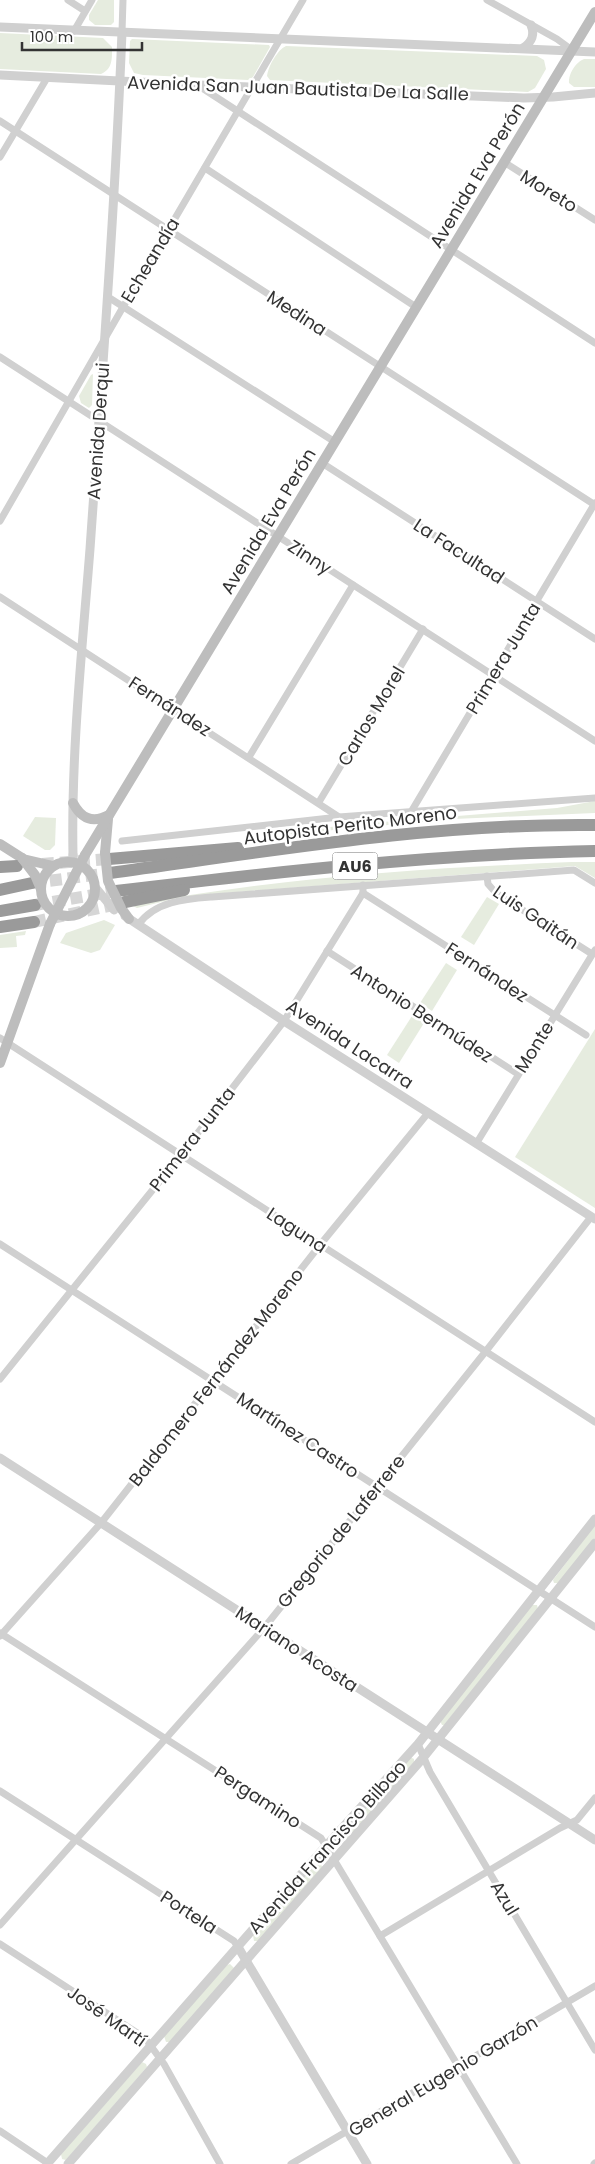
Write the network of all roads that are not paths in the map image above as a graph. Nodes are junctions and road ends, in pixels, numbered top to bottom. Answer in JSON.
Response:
{"nodes":[{"id":1,"x":68,"y":0,"type":"edge"},
{"id":2,"x":92,"y":0,"type":"edge"},
{"id":3,"x":123,"y":0,"type":"edge"},
{"id":4,"x":303,"y":0,"type":"edge"},
{"id":5,"x":487,"y":0,"type":"edge"},
{"id":6,"x":85,"y":11,"type":"junction"},
{"id":7,"x":595,"y":12,"type":"edge"},
{"id":8,"x":531,"y":24,"type":"junction"},
{"id":9,"x":0,"y":27,"type":"edge"},
{"id":10,"x":74,"y":31,"type":"junction"},
{"id":11,"x":122,"y":32,"type":"junction"},
{"id":12,"x":280,"y":38,"type":"junction"},
{"id":13,"x":523,"y":48,"type":"junction"},
{"id":14,"x":572,"y":50,"type":"junction"},
{"id":15,"x":595,"y":52,"type":"edge"},
{"id":16,"x":0,"y":75,"type":"edge"},
{"id":17,"x":47,"y":78,"type":"junction"},
{"id":18,"x":120,"y":81,"type":"junction"},
{"id":19,"x":199,"y":85,"type":"junction"},
{"id":20,"x":252,"y":86,"type":"junction"},
{"id":21,"x":595,"y":93,"type":"edge"},
{"id":22,"x":542,"y":98,"type":"junction"},
{"id":23,"x":238,"y":110,"type":"junction"},
{"id":24,"x":0,"y":121,"type":"edge"},
{"id":25,"x":16,"y":131,"type":"junction"},
{"id":26,"x":0,"y":157,"type":"edge"},
{"id":27,"x":504,"y":162,"type":"junction"},
{"id":28,"x":205,"y":168,"type":"junction"},
{"id":29,"x":115,"y":196,"type":"junction"},
{"id":30,"x":595,"y":220,"type":"edge"},
{"id":31,"x":168,"y":230,"type":"junction"},
{"id":32,"x":451,"y":249,"type":"junction"},
{"id":33,"x":108,"y":297,"type":"junction"},
{"id":34,"x":123,"y":306,"type":"junction"},
{"id":35,"x":416,"y":307,"type":"junction"},
{"id":36,"x":106,"y":336,"type":"junction"},
{"id":37,"x":595,"y":343,"type":"edge"},
{"id":38,"x":0,"y":358,"type":"edge"},
{"id":39,"x":380,"y":366,"type":"junction"},
{"id":40,"x":69,"y":402,"type":"junction"},
{"id":41,"x":99,"y":422,"type":"junction"},
{"id":42,"x":334,"y":442,"type":"junction"},
{"id":43,"x":322,"y":463,"type":"junction"},
{"id":44,"x":595,"y":504,"type":"edge"},
{"id":45,"x":0,"y":521,"type":"edge"},
{"id":46,"x":278,"y":536,"type":"junction"},
{"id":47,"x":353,"y":585,"type":"junction"},
{"id":48,"x":0,"y":597,"type":"edge"},
{"id":49,"x":536,"y":601,"type":"junction"},
{"id":50,"x":422,"y":629,"type":"junction"},
{"id":51,"x":595,"y":639,"type":"edge"},
{"id":52,"x":82,"y":650,"type":"junction"},
{"id":53,"x":493,"y":675,"type":"junction"},
{"id":54,"x":174,"y":708,"type":"junction"},
{"id":55,"x":595,"y":741,"type":"edge"},
{"id":56,"x":249,"y":757,"type":"junction"},
{"id":57,"x":595,"y":798,"type":"edge"},
{"id":58,"x":319,"y":802,"type":"junction"},
{"id":59,"x":73,"y":803,"type":"junction"},
{"id":60,"x":411,"y":812,"type":"junction"},
{"id":61,"x":108,"y":815,"type":"junction"},
{"id":62,"x":339,"y":817,"type":"junction"},
{"id":63,"x":595,"y":825,"type":"edge"},
{"id":64,"x":122,"y":841,"type":"dead end"},
{"id":65,"x":0,"y":844,"type":"edge"},
{"id":66,"x":320,"y":844,"type":"junction"},
{"id":67,"x":595,"y":851,"type":"edge"},
{"id":68,"x":107,"y":856,"type":"junction"},
{"id":69,"x":77,"y":859,"type":"junction"},
{"id":70,"x":19,"y":862,"type":"junction"},
{"id":71,"x":53,"y":866,"type":"junction"},
{"id":72,"x":0,"y":867,"type":"edge"},
{"id":73,"x":110,"y":872,"type":"tunnel mouth"},
{"id":74,"x":488,"y":876,"type":"junction"},
{"id":75,"x":242,"y":877,"type":"junction"},
{"id":76,"x":595,"y":883,"type":"edge"},
{"id":77,"x":36,"y":887,"type":"junction"},
{"id":78,"x":96,"y":887,"type":"junction"},
{"id":79,"x":363,"y":889,"type":"junction"},
{"id":80,"x":0,"y":890,"type":"edge"},
{"id":81,"x":116,"y":890,"type":"tunnel mouth"},
{"id":82,"x":36,"y":905,"type":"tunnel mouth"},
{"id":83,"x":120,"y":907,"type":"junction"},
{"id":84,"x":0,"y":911,"type":"edge"},
{"id":85,"x":55,"y":913,"type":"junction"},
{"id":86,"x":129,"y":918,"type":"joint"},
{"id":87,"x":34,"y":922,"type":"tunnel mouth"},
{"id":88,"x":138,"y":925,"type":"junction"},
{"id":89,"x":0,"y":928,"type":"edge"},
{"id":90,"x":327,"y":951,"type":"junction"},
{"id":91,"x":594,"y":952,"type":"edge"},
{"id":92,"x":554,"y":1015,"type":"junction"},
{"id":93,"x":284,"y":1021,"type":"junction"},
{"id":94,"x":586,"y":1035,"type":"dead end"},
{"id":95,"x":3,"y":1040,"type":"edge"},
{"id":96,"x":0,"y":1064,"type":"edge"},
{"id":97,"x":518,"y":1074,"type":"junction"},
{"id":98,"x":428,"y":1113,"type":"junction"},
{"id":99,"x":476,"y":1144,"type":"junction"},
{"id":100,"x":180,"y":1156,"type":"junction"},
{"id":101,"x":593,"y":1218,"type":"edge"},
{"id":102,"x":0,"y":1244,"type":"edge"},
{"id":103,"x":320,"y":1245,"type":"junction"},
{"id":104,"x":72,"y":1290,"type":"junction"},
{"id":105,"x":486,"y":1351,"type":"junction"},
{"id":106,"x":0,"y":1378,"type":"edge"},
{"id":107,"x":214,"y":1381,"type":"junction"},
{"id":108,"x":595,"y":1422,"type":"edge"},
{"id":109,"x":0,"y":1458,"type":"edge"},
{"id":110,"x":378,"y":1486,"type":"junction"},
{"id":111,"x":595,"y":1519,"type":"edge"},
{"id":112,"x":101,"y":1523,"type":"junction"},
{"id":113,"x":595,"y":1543,"type":"edge"},
{"id":114,"x":538,"y":1590,"type":"junction"},
{"id":115,"x":551,"y":1599,"type":"junction"},
{"id":116,"x":595,"y":1627,"type":"edge"},
{"id":117,"x":264,"y":1628,"type":"junction"},
{"id":118,"x":1,"y":1634,"type":"edge"},
{"id":119,"x":427,"y":1732,"type":"junction"},
{"id":120,"x":166,"y":1738,"type":"junction"},
{"id":121,"x":439,"y":1740,"type":"junction"},
{"id":122,"x":418,"y":1744,"type":"junction"},
{"id":123,"x":423,"y":1758,"type":"junction"},
{"id":124,"x":0,"y":1791,"type":"edge"},
{"id":125,"x":595,"y":1798,"type":"edge"},
{"id":126,"x":569,"y":1824,"type":"junction"},
{"id":127,"x":76,"y":1840,"type":"junction"},
{"id":128,"x":595,"y":1840,"type":"edge"},
{"id":129,"x":326,"y":1846,"type":"junction"},
{"id":130,"x":334,"y":1859,"type":"junction"},
{"id":131,"x":490,"y":1871,"type":"junction"},
{"id":132,"x":0,"y":1925,"type":"edge"},
{"id":133,"x":380,"y":1936,"type":"junction"},
{"id":134,"x":0,"y":1944,"type":"edge"},
{"id":135,"x":238,"y":1947,"type":"junction"},
{"id":136,"x":246,"y":1961,"type":"junction"},
{"id":137,"x":595,"y":1986,"type":"edge"},
{"id":138,"x":567,"y":2002,"type":"junction"},
{"id":139,"x":151,"y":2046,"type":"junction"},
{"id":140,"x":595,"y":2050,"type":"edge"},
{"id":141,"x":160,"y":2058,"type":"junction"},
{"id":142,"x":459,"y":2067,"type":"junction"},
{"id":143,"x":0,"y":2131,"type":"edge"},
{"id":144,"x":348,"y":2132,"type":"junction"},
{"id":145,"x":48,"y":2164,"type":"edge"},
{"id":146,"x":68,"y":2164,"type":"edge"},
{"id":147,"x":220,"y":2164,"type":"edge"},
{"id":148,"x":291,"y":2164,"type":"edge"},
{"id":149,"x":367,"y":2164,"type":"edge"},
{"id":150,"x":517,"y":2164,"type":"edge"}],
"edges":[{"from":1,"to":6,"type":"street"},
{"from":2,"to":6,"type":"street"},
{"from":3,"to":11,"type":"street","name":"Avenida Derqui"},
{"from":4,"to":12,"type":"street","name":"Echeandía"},
{"from":5,"to":8,"type":"street"},
{"from":6,"to":10,"type":"street"},
{"from":7,"to":14,"type":"main road","name":"Avenida Eva Perón"},
{"from":8,"to":13,"type":"street"},
{"from":8,"to":14,"type":"street"},
{"from":9,"to":10,"type":"street"},
{"from":10,"to":11,"type":"street"},
{"from":11,"to":12,"type":"street"},
{"from":11,"to":18,"type":"street","name":"Avenida Derqui"},
{"from":12,"to":13,"type":"street"},
{"from":12,"to":20,"type":"street","name":"Echeandía"},
{"from":13,"to":14,"type":"street"},
{"from":14,"to":15,"type":"street"},
{"from":14,"to":22,"type":"main road","name":"Avenida Eva Perón"},
{"from":16,"to":17,"type":"street","name":"Avenida San Juan Bautista De La Salle"},
{"from":17,"to":18,"type":"street","name":"Avenida San Juan Bautista De La Salle"},
{"from":17,"to":25,"type":"street"},
{"from":18,"to":19,"type":"street","name":"Avenida San Juan Bautista De La Salle"},
{"from":18,"to":29,"type":"street","name":"Avenida Derqui"},
{"from":19,"to":20,"type":"street","name":"Avenida San Juan Bautista De La Salle"},
{"from":19,"to":23,"type":"street"},
{"from":20,"to":22,"type":"street","name":"Avenida San Juan Bautista De La Salle"},
{"from":20,"to":23,"type":"street","name":"Echeandía"},
{"from":21,"to":22,"type":"street","name":"Avenida San Juan Bautista De La Salle"},
{"from":22,"to":27,"type":"main road","name":"Avenida Eva Perón"},
{"from":23,"to":28,"type":"street","name":"Echeandía"},
{"from":23,"to":32,"type":"street"},
{"from":24,"to":25,"type":"street","name":"Medina"},
{"from":25,"to":26,"type":"street"},
{"from":25,"to":29,"type":"street","name":"Medina"},
{"from":27,"to":30,"type":"street","name":"Moreto"},
{"from":27,"to":32,"type":"main road","name":"Avenida Eva Perón"},
{"from":28,"to":31,"type":"street","name":"Echeandía"},
{"from":28,"to":35,"type":"street"},
{"from":29,"to":31,"type":"street","name":"Medina"},
{"from":29,"to":33,"type":"street","name":"Avenida Derqui"},
{"from":31,"to":34,"type":"street","name":"Echeandía"},
{"from":31,"to":39,"type":"street","name":"Medina"},
{"from":32,"to":35,"type":"main road","name":"Avenida Eva Perón"},
{"from":32,"to":37,"type":"street"},
{"from":33,"to":34,"type":"street"},
{"from":33,"to":36,"type":"street","name":"Avenida Derqui"},
{"from":34,"to":36,"type":"street","name":"Echeandía"},
{"from":34,"to":42,"type":"street"},
{"from":35,"to":39,"type":"main road","name":"Avenida Eva Perón"},
{"from":36,"to":40,"type":"street","name":"Echeandía"},
{"from":36,"to":41,"type":"street","name":"Avenida Derqui"},
{"from":38,"to":40,"type":"street","name":"Zinny"},
{"from":39,"to":42,"type":"main road","name":"Avenida Eva Perón"},
{"from":39,"to":44,"type":"street","name":"Medina"},
{"from":40,"to":41,"type":"street","name":"Zinny"},
{"from":40,"to":45,"type":"street","name":"Echeandía"},
{"from":41,"to":46,"type":"street","name":"Zinny"},
{"from":41,"to":52,"type":"street","name":"Avenida Derqui"},
{"from":42,"to":43,"type":"main road","name":"Avenida Eva Perón"},
{"from":43,"to":46,"type":"main road","name":"Avenida Eva Perón"},
{"from":43,"to":49,"type":"street","name":"La Facultad"},
{"from":44,"to":49,"type":"street","name":"Primera Junta"},
{"from":46,"to":47,"type":"street","name":"Zinny"},
{"from":46,"to":54,"type":"main road","name":"Avenida Eva Perón"},
{"from":47,"to":50,"type":"street","name":"Zinny"},
{"from":47,"to":56,"type":"street"},
{"from":48,"to":52,"type":"street","name":"Fernández"},
{"from":49,"to":51,"type":"street","name":"La Facultad"},
{"from":49,"to":53,"type":"street","name":"Primera Junta"},
{"from":50,"to":53,"type":"street","name":"Zinny"},
{"from":50,"to":58,"type":"street","name":"Carlos Morel"},
{"from":52,"to":54,"type":"street","name":"Fernández"},
{"from":52,"to":59,"type":"street","name":"Avenida Derqui"},
{"from":53,"to":55,"type":"street","name":"Zinny"},
{"from":53,"to":60,"type":"street","name":"Primera Junta"},
{"from":54,"to":56,"type":"street","name":"Fernández"},
{"from":54,"to":61,"type":"main road","name":"Avenida Eva Perón"},
{"from":56,"to":58,"type":"street","name":"Fernández"},
{"from":57,"to":60,"type":"street"},
{"from":58,"to":62,"type":"street","name":"Fernández"},
{"from":59,"to":61,"type":"main road"},
{"from":59,"to":69,"type":"street","name":"Avenida Derqui"},
{"from":60,"to":62,"type":"street"},
{"from":61,"to":68,"type":"main road"},
{"from":61,"to":69,"type":"main road","name":"Avenida Eva Perón"},
{"from":62,"to":64,"type":"street"},
{"from":63,"to":66,"type":"highway","name":"Autopista Perito Moreno","number":"AU6"},
{"from":65,"to":70,"type":"main road"},
{"from":66,"to":68,"type":"highway"},
{"from":66,"to":73,"type":"highway","name":"Autopista Perito Moreno","number":"AU6"},
{"from":67,"to":75,"type":"highway","number":"AU6"},
{"from":68,"to":83,"type":"main road","bridge":true},
{"from":69,"to":71,"type":"main road","bridge":true},
{"from":69,"to":78,"type":"main road","bridge":true},
{"from":69,"to":85,"type":"main road","name":"Avenida Eva Perón","bridge":true},
{"from":70,"to":71,"type":"main road","bridge":true},
{"from":70,"to":72,"type":"highway"},
{"from":70,"to":77,"type":"main road","bridge":true},
{"from":71,"to":77,"type":"main road","bridge":true},
{"from":74,"to":76,"type":"street"},
{"from":74,"to":79,"type":"street"},
{"from":74,"to":91,"type":"street","name":"Luis Gaitán"},
{"from":75,"to":81,"type":"highway","number":"AU6"},
{"from":75,"to":83,"type":"highway"},
{"from":77,"to":80,"type":"highway"},
{"from":77,"to":85,"type":"main road","bridge":true},
{"from":78,"to":83,"type":"street","bridge":true},
{"from":78,"to":85,"type":"main road","bridge":true},
{"from":79,"to":88,"type":"street"},
{"from":79,"to":90,"type":"street","name":"Primera Junta"},
{"from":79,"to":92,"type":"street","name":"Fernández"},
{"from":82,"to":84,"type":"highway"},
{"from":83,"to":86,"type":"main road"},
{"from":85,"to":95,"type":"main road","name":"Avenida Eva Perón","bridge":true},
{"from":86,"to":88,"type":"street","name":"Avenida Lacarra"},
{"from":87,"to":89,"type":"highway"},
{"from":88,"to":93,"type":"street","name":"Avenida Lacarra"},
{"from":90,"to":93,"type":"street","name":"Primera Junta"},
{"from":90,"to":97,"type":"street","name":"Antonio Bermúdez"},
{"from":91,"to":92,"type":"street","name":"Monte"},
{"from":92,"to":94,"type":"street","name":"Fernández"},
{"from":92,"to":97,"type":"street","name":"Monte"},
{"from":93,"to":98,"type":"street","name":"Avenida Lacarra"},
{"from":93,"to":100,"type":"street","name":"Primera Junta"},
{"from":95,"to":96,"type":"main road","name":"Avenida Eva Perón"},
{"from":95,"to":100,"type":"street","name":"Laguna"},
{"from":97,"to":99,"type":"street","name":"Monte"},
{"from":98,"to":99,"type":"street","name":"Avenida Lacarra"},
{"from":98,"to":103,"type":"street","name":"Baldomero Fernández Moreno"},
{"from":99,"to":101,"type":"street","name":"Avenida Lacarra"},
{"from":100,"to":103,"type":"street","name":"Laguna"},
{"from":100,"to":104,"type":"street","name":"Primera Junta"},
{"from":101,"to":105,"type":"street","name":"Gregorio de Laferrere"},
{"from":102,"to":104,"type":"street","name":"Martínez Castro"},
{"from":103,"to":105,"type":"street","name":"Laguna"},
{"from":103,"to":107,"type":"street","name":"Baldomero Fernández Moreno"},
{"from":104,"to":106,"type":"street","name":"Primera Junta"},
{"from":104,"to":107,"type":"street","name":"Martínez Castro"},
{"from":105,"to":108,"type":"street","name":"Laguna"},
{"from":105,"to":110,"type":"street","name":"Gregorio de Laferrere"},
{"from":107,"to":110,"type":"street","name":"Martínez Castro"},
{"from":107,"to":112,"type":"street","name":"Baldomero Fernández Moreno"},
{"from":109,"to":112,"type":"street","name":"Mariano Acosta"},
{"from":110,"to":114,"type":"street","name":"Martínez Castro"},
{"from":110,"to":117,"type":"street","name":"Gregorio de Laferrere"},
{"from":111,"to":114,"type":"street","name":"Avenida Francisco Bilbao"},
{"from":112,"to":117,"type":"street","name":"Mariano Acosta"},
{"from":112,"to":118,"type":"street","name":"Baldomero Fernández Moreno"},
{"from":113,"to":115,"type":"street","name":"Avenida Francisco Bilbao"},
{"from":114,"to":115,"type":"street","name":"Martínez Castro"},
{"from":114,"to":119,"type":"street","name":"Avenida Francisco Bilbao"},
{"from":115,"to":116,"type":"street","name":"Martínez Castro"},
{"from":115,"to":121,"type":"street","name":"Avenida Francisco Bilbao"},
{"from":117,"to":119,"type":"street","name":"Mariano Acosta"},
{"from":117,"to":120,"type":"street","name":"Gregorio de Laferrere"},
{"from":118,"to":120,"type":"street","name":"Pergamino"},
{"from":119,"to":121,"type":"street","name":"Mariano Acosta"},
{"from":119,"to":122,"type":"street","name":"Avenida Francisco Bilbao"},
{"from":120,"to":127,"type":"street","name":"Gregorio de Laferrere"},
{"from":120,"to":129,"type":"street","name":"Pergamino"},
{"from":121,"to":123,"type":"street","name":"Avenida Francisco Bilbao"},
{"from":121,"to":126,"type":"street","name":"Mariano Acosta"},
{"from":122,"to":123,"type":"street","name":"Azul"},
{"from":122,"to":129,"type":"street","name":"Avenida Francisco Bilbao"},
{"from":123,"to":130,"type":"street","name":"Avenida Francisco Bilbao"},
{"from":123,"to":131,"type":"street","name":"Azul"},
{"from":124,"to":127,"type":"street","name":"Portela"},
{"from":125,"to":126,"type":"street"},
{"from":126,"to":128,"type":"street","name":"Mariano Acosta"},
{"from":126,"to":131,"type":"street"},
{"from":127,"to":132,"type":"street","name":"Gregorio de Laferrere"},
{"from":127,"to":135,"type":"street","name":"Portela"},
{"from":129,"to":130,"type":"street","name":"Pergamino"},
{"from":129,"to":135,"type":"street","name":"Avenida Francisco Bilbao"},
{"from":130,"to":133,"type":"street","name":"Pergamino"},
{"from":130,"to":136,"type":"street","name":"Avenida Francisco Bilbao"},
{"from":131,"to":133,"type":"street"},
{"from":131,"to":138,"type":"street","name":"Azul"},
{"from":133,"to":142,"type":"street","name":"Pergamino"},
{"from":134,"to":139,"type":"street","name":"José Martí"},
{"from":135,"to":136,"type":"street","name":"Portela"},
{"from":135,"to":139,"type":"street","name":"Avenida Francisco Bilbao"},
{"from":136,"to":141,"type":"street","name":"Avenida Francisco Bilbao"},
{"from":136,"to":144,"type":"street","name":"Portela"},
{"from":137,"to":138,"type":"street","name":"General Eugenio Garzón"},
{"from":138,"to":140,"type":"street","name":"Azul"},
{"from":138,"to":142,"type":"street","name":"General Eugenio Garzón"},
{"from":139,"to":141,"type":"street","name":"José Martí"},
{"from":139,"to":145,"type":"street","name":"Avenida Francisco Bilbao"},
{"from":141,"to":146,"type":"street","name":"Avenida Francisco Bilbao"},
{"from":141,"to":147,"type":"street","name":"José Martí"},
{"from":142,"to":144,"type":"street","name":"General Eugenio Garzón"},
{"from":142,"to":150,"type":"street","name":"Pergamino"},
{"from":143,"to":145,"type":"street"},
{"from":144,"to":148,"type":"street","name":"General Eugenio Garzón"},
{"from":144,"to":149,"type":"street","name":"Portela"}]}
